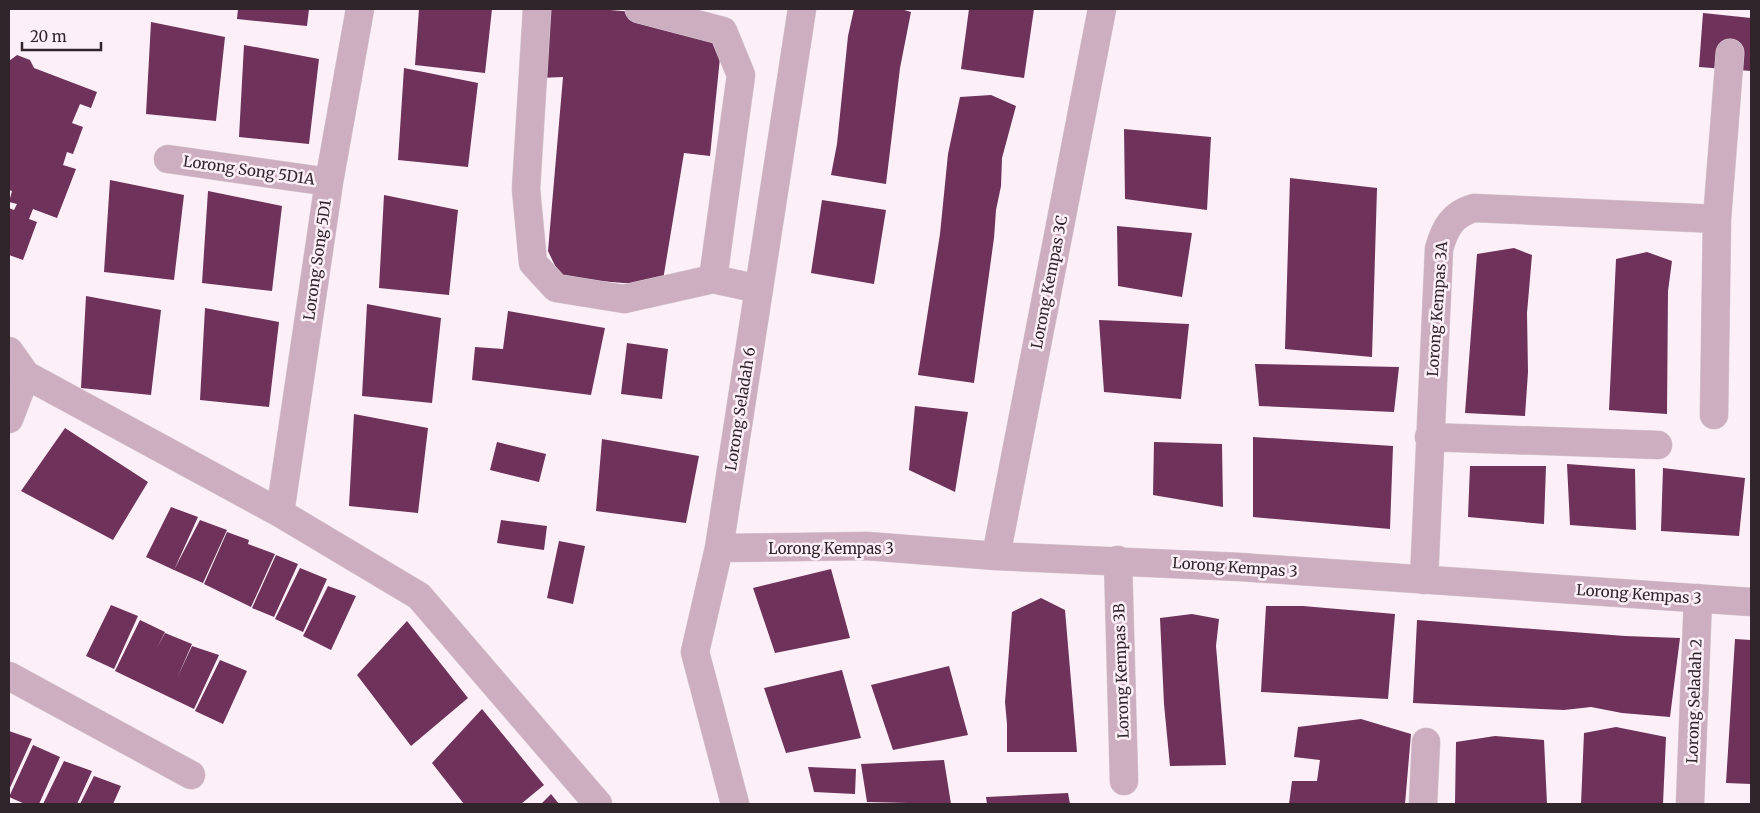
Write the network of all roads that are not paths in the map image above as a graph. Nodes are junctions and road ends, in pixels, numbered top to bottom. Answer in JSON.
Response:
{"nodes":[{"id":1,"x":360,"y":9,"type":"edge"},
{"id":2,"x":537,"y":9,"type":"edge"},
{"id":3,"x":639,"y":9,"type":"edge"},
{"id":4,"x":802,"y":9,"type":"edge"},
{"id":5,"x":1102,"y":9,"type":"edge"},
{"id":6,"x":1730,"y":54,"type":"dead end"},
{"id":7,"x":168,"y":159,"type":"dead end"},
{"id":8,"x":329,"y":182,"type":"junction"},
{"id":9,"x":1717,"y":219,"type":"junction"},
{"id":10,"x":714,"y":279,"type":"junction"},
{"id":11,"x":759,"y":289,"type":"junction"},
{"id":12,"x":9,"y":351,"type":"edge"},
{"id":13,"x":26,"y":375,"type":"junction"},
{"id":14,"x":1714,"y":415,"type":"dead end"},
{"id":15,"x":9,"y":419,"type":"edge"},
{"id":16,"x":1429,"y":437,"type":"junction"},
{"id":17,"x":1658,"y":446,"type":"dead end"},
{"id":18,"x":280,"y":513,"type":"junction"},
{"id":19,"x":718,"y":548,"type":"junction"},
{"id":20,"x":996,"y":556,"type":"junction"},
{"id":21,"x":1118,"y":560,"type":"junction"},
{"id":22,"x":1424,"y":580,"type":"junction"},
{"id":23,"x":1698,"y":598,"type":"junction"},
{"id":24,"x":1751,"y":602,"type":"edge"},
{"id":25,"x":9,"y":676,"type":"edge"},
{"id":26,"x":1426,"y":742,"type":"dead end"},
{"id":27,"x":191,"y":775,"type":"dead end"},
{"id":28,"x":1124,"y":782,"type":"dead end"},
{"id":29,"x":598,"y":804,"type":"edge"},
{"id":30,"x":735,"y":804,"type":"edge"},
{"id":31,"x":1423,"y":804,"type":"edge"},
{"id":32,"x":1690,"y":804,"type":"edge"}],
"edges":[{"from":1,"to":8,"type":"street","name":"Lorong Song 5D1"},
{"from":2,"to":10,"type":"street"},
{"from":3,"to":10,"type":"street"},
{"from":4,"to":11,"type":"street","name":"Lorong Seladah 6"},
{"from":5,"to":20,"type":"street","name":"Lorong Kempas 3C"},
{"from":6,"to":9,"type":"street"},
{"from":7,"to":8,"type":"street","name":"Lorong Song 5D1A"},
{"from":8,"to":18,"type":"street","name":"Lorong Song 5D1"},
{"from":9,"to":14,"type":"street"},
{"from":9,"to":16,"type":"street","name":"Lorong Kempas 3A"},
{"from":10,"to":11,"type":"street"},
{"from":11,"to":19,"type":"street","name":"Lorong Seladah 6"},
{"from":12,"to":13,"type":"street"},
{"from":13,"to":15,"type":"street"},
{"from":13,"to":18,"type":"street"},
{"from":16,"to":17,"type":"street"},
{"from":16,"to":22,"type":"street","name":"Lorong Kempas 3A"},
{"from":18,"to":29,"type":"street"},
{"from":19,"to":20,"type":"street","name":"Lorong Kempas 3"},
{"from":19,"to":30,"type":"street","name":"Lorong Seladah 6"},
{"from":20,"to":21,"type":"street","name":"Lorong Kempas 3"},
{"from":21,"to":22,"type":"street","name":"Lorong Kempas 3"},
{"from":21,"to":28,"type":"street","name":"Lorong Kempas 3B"},
{"from":22,"to":23,"type":"street","name":"Lorong Kempas 3"},
{"from":23,"to":24,"type":"street","name":"Lorong Kempas 3"},
{"from":23,"to":32,"type":"street","name":"Lorong Seladah 2"},
{"from":25,"to":27,"type":"street"},
{"from":26,"to":31,"type":"street"}]}
